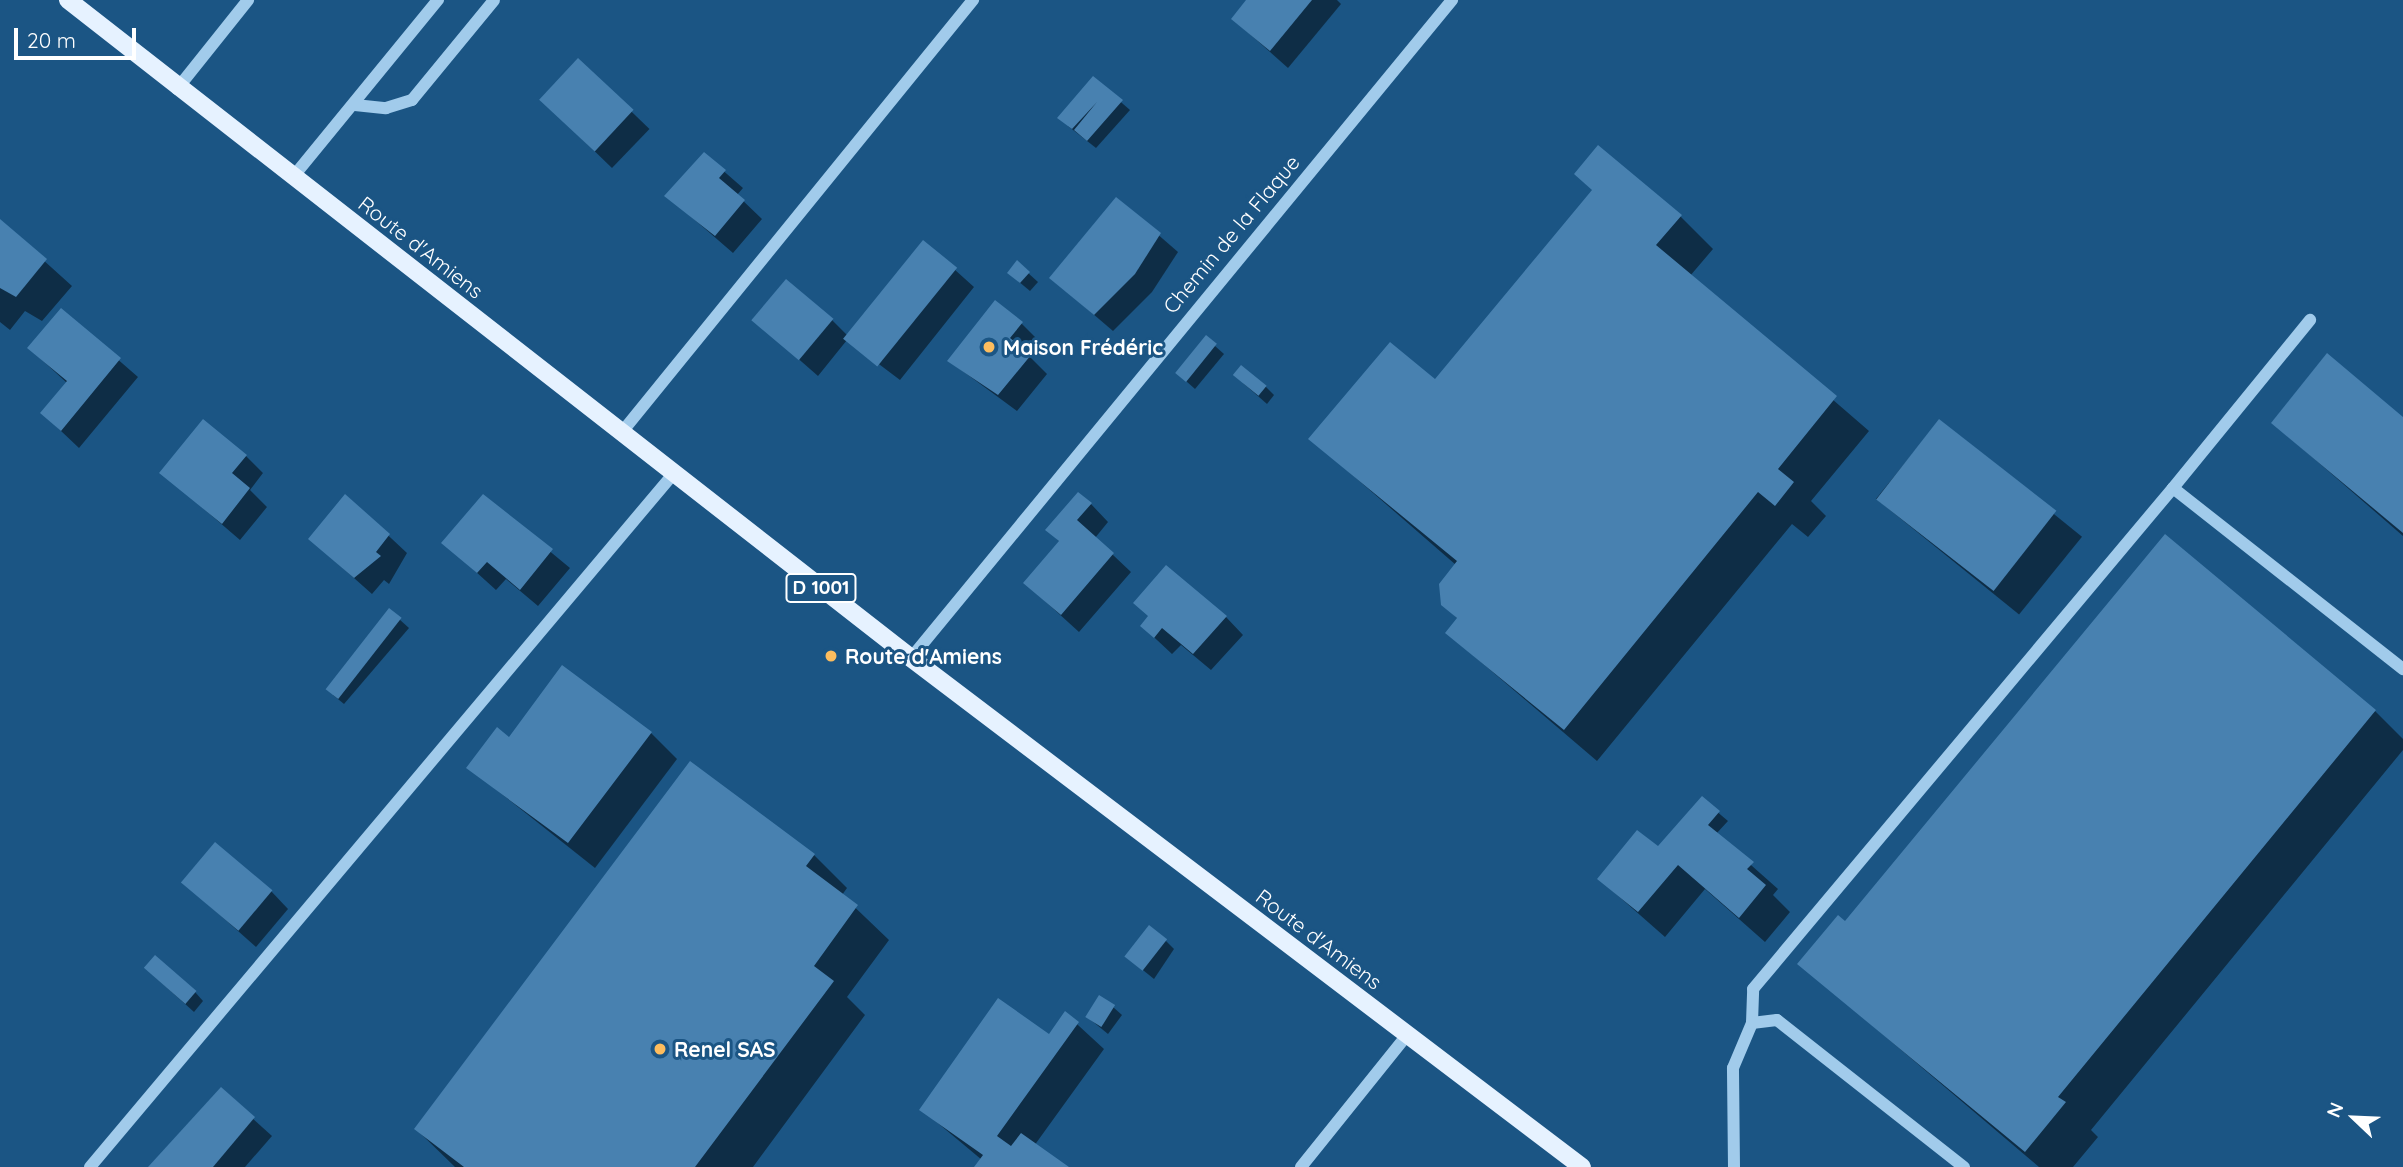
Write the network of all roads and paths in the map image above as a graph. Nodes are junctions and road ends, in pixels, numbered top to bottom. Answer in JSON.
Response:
{"nodes":[{"id":1,"x":68,"y":0,"type":"edge"},
{"id":2,"x":248,"y":0,"type":"edge"},
{"id":3,"x":438,"y":0,"type":"edge"},
{"id":4,"x":494,"y":0,"type":"edge"},
{"id":5,"x":973,"y":0,"type":"edge"},
{"id":6,"x":1452,"y":0,"type":"edge"},
{"id":7,"x":177,"y":89,"type":"junction"},
{"id":8,"x":355,"y":105,"type":"junction"},
{"id":9,"x":293,"y":177,"type":"junction"},
{"id":10,"x":2310,"y":320,"type":"dead end"},
{"id":11,"x":622,"y":432,"type":"junction"},
{"id":12,"x":674,"y":473,"type":"junction"},
{"id":13,"x":2173,"y":488,"type":"junction"},
{"id":14,"x":911,"y":658,"type":"junction"},
{"id":15,"x":2403,"y":669,"type":"edge"},
{"id":16,"x":1752,"y":1023,"type":"junction"},
{"id":17,"x":1407,"y":1035,"type":"junction"},
{"id":18,"x":90,"y":1167,"type":"edge"},
{"id":19,"x":1301,"y":1167,"type":"edge"},
{"id":20,"x":1582,"y":1167,"type":"edge"},
{"id":21,"x":1734,"y":1167,"type":"edge"},
{"id":22,"x":1964,"y":1167,"type":"edge"}],
"edges":[{"from":1,"to":7,"type":"main road","name":"Route d'Amiens","number":"D 1001"},
{"from":2,"to":7,"type":"lane"},
{"from":3,"to":8,"type":"lane"},
{"from":4,"to":8,"type":"lane"},
{"from":5,"to":11,"type":"lane"},
{"from":6,"to":14,"type":"lane","name":"Chemin de la Flaque"},
{"from":7,"to":9,"type":"main road","name":"Route d'Amiens","number":"D 1001"},
{"from":8,"to":9,"type":"lane"},
{"from":9,"to":11,"type":"main road","name":"Route d'Amiens","number":"D 1001"},
{"from":10,"to":13,"type":"lane"},
{"from":11,"to":12,"type":"main road","name":"Route d'Amiens","number":"D 1001"},
{"from":12,"to":14,"type":"main road","name":"Route d'Amiens","number":"D 1001"},
{"from":12,"to":18,"type":"lane"},
{"from":13,"to":15,"type":"lane"},
{"from":13,"to":16,"type":"lane"},
{"from":14,"to":17,"type":"main road","name":"Route d'Amiens","number":"D 1001"},
{"from":16,"to":21,"type":"lane"},
{"from":16,"to":22,"type":"lane"},
{"from":17,"to":19,"type":"lane"},
{"from":17,"to":20,"type":"main road","name":"Route d'Amiens","number":"D 1001"}]}
